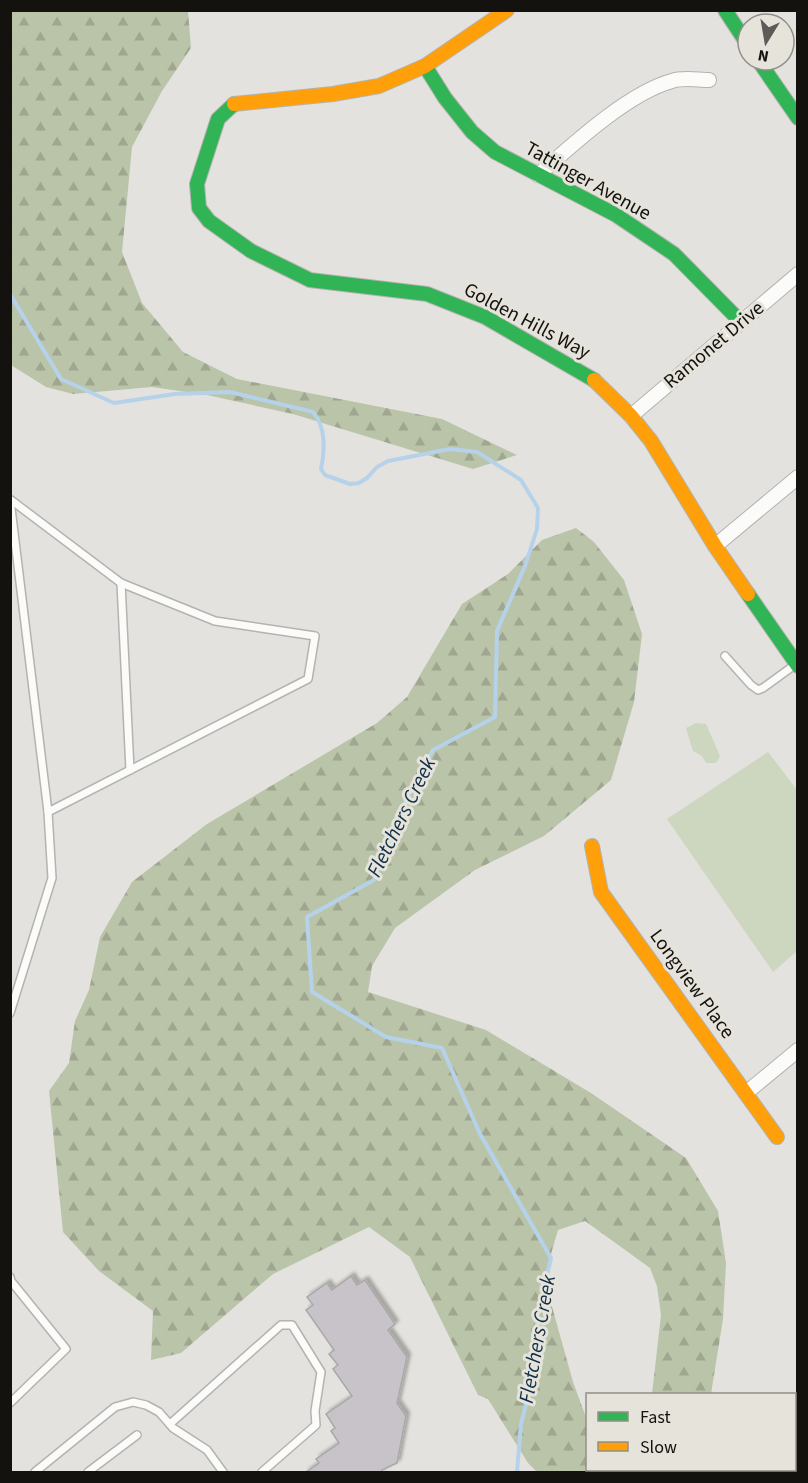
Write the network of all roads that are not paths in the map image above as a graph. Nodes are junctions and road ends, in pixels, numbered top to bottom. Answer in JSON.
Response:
{"nodes":[{"id":1,"x":507,"y":10,"type":"edge"},
{"id":2,"x":725,"y":10,"type":"edge"},
{"id":3,"x":736,"y":27,"type":"edge"},
{"id":4,"x":425,"y":66,"type":"junction"},
{"id":5,"x":766,"y":72,"type":"edge"},
{"id":6,"x":709,"y":80,"type":"dead end"},
{"id":7,"x":798,"y":118,"type":"edge"},
{"id":8,"x":538,"y":176,"type":"junction"},
{"id":9,"x":798,"y":274,"type":"edge"},
{"id":10,"x":741,"y":322,"type":"junction"},
{"id":11,"x":632,"y":416,"type":"junction"},
{"id":12,"x":798,"y":477,"type":"edge"},
{"id":13,"x":11,"y":500,"type":"edge"},
{"id":14,"x":715,"y":546,"type":"junction"},
{"id":15,"x":121,"y":583,"type":"junction"},
{"id":16,"x":725,"y":656,"type":"dead end"},
{"id":17,"x":797,"y":665,"type":"edge"},
{"id":18,"x":130,"y":770,"type":"junction"},
{"id":19,"x":48,"y":812,"type":"junction"},
{"id":20,"x":592,"y":846,"type":"dead end"},
{"id":21,"x":10,"y":1013,"type":"edge"},
{"id":22,"x":798,"y":1050,"type":"edge"},
{"id":23,"x":746,"y":1093,"type":"junction"},
{"id":24,"x":777,"y":1137,"type":"dead end"},
{"id":25,"x":10,"y":1277,"type":"edge"},
{"id":26,"x":10,"y":1403,"type":"edge"},
{"id":27,"x":170,"y":1424,"type":"junction"},
{"id":28,"x":137,"y":1435,"type":"dead end"},
{"id":29,"x":35,"y":1473,"type":"edge"},
{"id":30,"x":88,"y":1473,"type":"edge"},
{"id":31,"x":223,"y":1473,"type":"edge"},
{"id":32,"x":262,"y":1473,"type":"edge"}],
"edges":[{"from":1,"to":4,"type":"street","name":"Golden Hills Way"},
{"from":2,"to":3,"type":"street"},
{"from":4,"to":8,"type":"street","name":"Tattinger Avenue"},
{"from":4,"to":11,"type":"street","name":"Golden Hills Way"},
{"from":5,"to":7,"type":"street"},
{"from":6,"to":8,"type":"street"},
{"from":8,"to":10,"type":"street","name":"Tattinger Avenue"},
{"from":9,"to":10,"type":"street","name":"Ramonet Drive"},
{"from":10,"to":11,"type":"street","name":"Ramonet Drive"},
{"from":11,"to":14,"type":"street","name":"Golden Hills Way"},
{"from":12,"to":14,"type":"street"},
{"from":13,"to":15,"type":"lane"},
{"from":13,"to":19,"type":"lane"},
{"from":14,"to":17,"type":"street","name":"Golden Hills Way"},
{"from":15,"to":18,"type":"lane"},
{"from":15,"to":18,"type":"lane"},
{"from":16,"to":17,"type":"lane"},
{"from":18,"to":19,"type":"lane"},
{"from":19,"to":21,"type":"lane"},
{"from":20,"to":23,"type":"street","name":"Longview Place"},
{"from":22,"to":23,"type":"street"},
{"from":23,"to":24,"type":"street","name":"Longview Place"},
{"from":25,"to":26,"type":"lane"},
{"from":27,"to":29,"type":"lane"},
{"from":27,"to":31,"type":"lane"},
{"from":27,"to":32,"type":"lane"},
{"from":28,"to":30,"type":"lane"}]}
